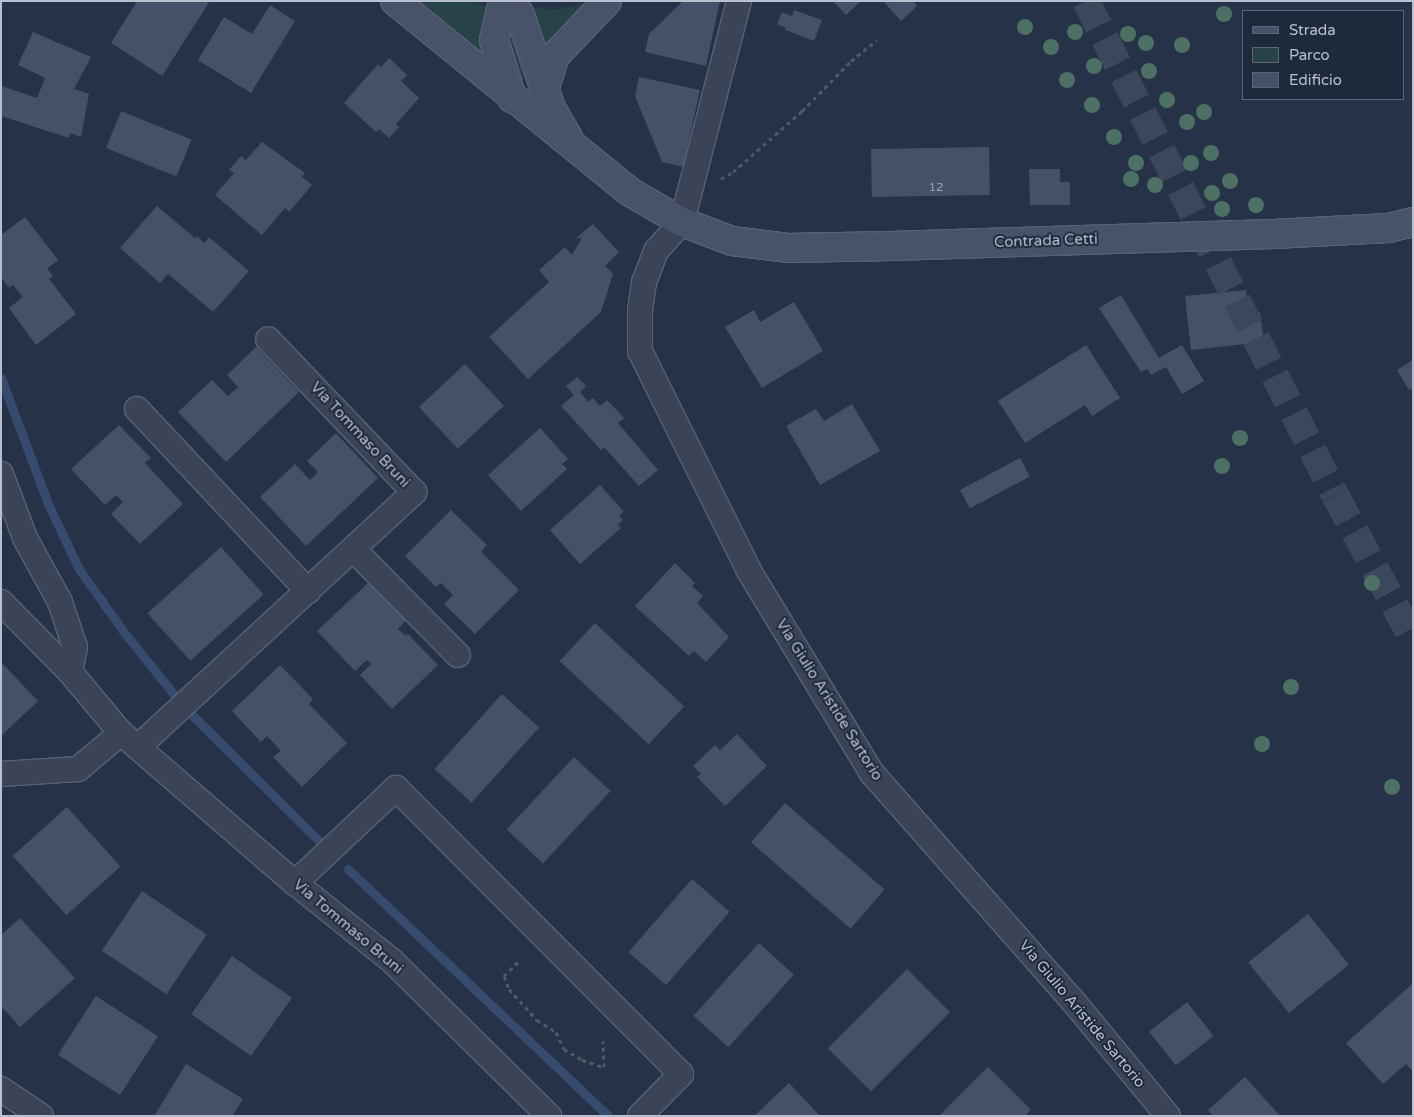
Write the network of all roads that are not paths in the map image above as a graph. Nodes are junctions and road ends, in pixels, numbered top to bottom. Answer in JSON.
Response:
{"nodes":[{"id":1,"x":394,"y":1,"type":"edge"},
{"id":2,"x":503,"y":1,"type":"edge"},
{"id":3,"x":510,"y":1,"type":"edge"},
{"id":4,"x":607,"y":1,"type":"edge"},
{"id":5,"x":739,"y":1,"type":"edge"},
{"id":6,"x":544,"y":91,"type":"junction"},
{"id":7,"x":513,"y":99,"type":"junction"},
{"id":8,"x":577,"y":151,"type":"junction"},
{"id":9,"x":682,"y":222,"type":"junction"},
{"id":10,"x":1413,"y":222,"type":"edge"},
{"id":11,"x":268,"y":339,"type":"dead end"},
{"id":12,"x":137,"y":409,"type":"dead end"},
{"id":13,"x":1,"y":474,"type":"edge"},
{"id":14,"x":353,"y":549,"type":"junction"},
{"id":15,"x":308,"y":591,"type":"junction"},
{"id":16,"x":1,"y":602,"type":"edge"},
{"id":17,"x":458,"y":655,"type":"dead end"},
{"id":18,"x":70,"y":672,"type":"junction"},
{"id":19,"x":129,"y":740,"type":"junction"},
{"id":20,"x":1,"y":774,"type":"edge"},
{"id":21,"x":295,"y":883,"type":"junction"},
{"id":22,"x":1,"y":1089,"type":"edge"},
{"id":23,"x":41,"y":1116,"type":"edge"},
{"id":24,"x":549,"y":1116,"type":"edge"},
{"id":25,"x":640,"y":1116,"type":"edge"},
{"id":26,"x":1168,"y":1116,"type":"edge"}],
"edges":[{"from":1,"to":7,"type":"main road","name":"Contrada Cetti"},
{"from":2,"to":7,"type":"main road"},
{"from":3,"to":6,"type":"main road"},
{"from":4,"to":6,"type":"main road"},
{"from":5,"to":9,"type":"street"},
{"from":6,"to":8,"type":"main road"},
{"from":7,"to":8,"type":"main road","name":"Contrada Cetti"},
{"from":8,"to":9,"type":"main road","name":"Contrada Cetti"},
{"from":9,"to":10,"type":"main road","name":"Contrada Cetti"},
{"from":9,"to":26,"type":"street","name":"Via Giulio Aristide Sartorio"},
{"from":11,"to":14,"type":"street","name":"Via Tommaso Bruni"},
{"from":12,"to":15,"type":"street"},
{"from":13,"to":18,"type":"street"},
{"from":14,"to":15,"type":"street","name":"Via Tommaso Bruni"},
{"from":14,"to":17,"type":"street"},
{"from":15,"to":19,"type":"street","name":"Via Tommaso Bruni"},
{"from":16,"to":18,"type":"street","name":"Via Tommaso Bruni"},
{"from":18,"to":19,"type":"street","name":"Via Tommaso Bruni"},
{"from":19,"to":20,"type":"street"},
{"from":19,"to":21,"type":"street","name":"Via Tommaso Bruni"},
{"from":21,"to":24,"type":"street","name":"Via Tommaso Bruni"},
{"from":21,"to":25,"type":"street"},
{"from":22,"to":23,"type":"street"}]}
